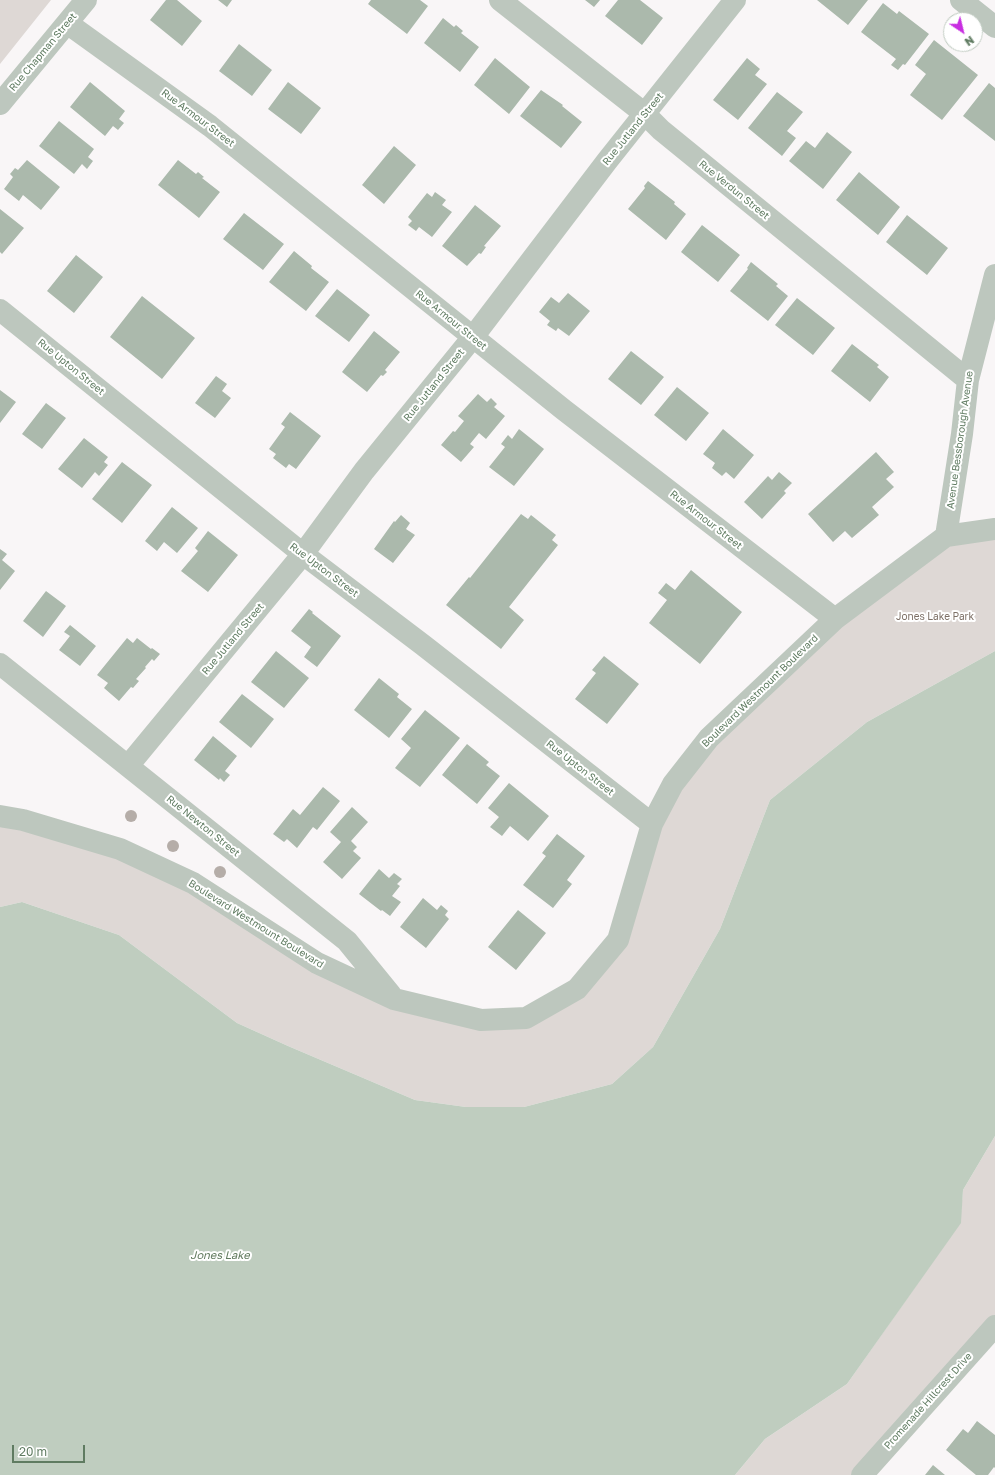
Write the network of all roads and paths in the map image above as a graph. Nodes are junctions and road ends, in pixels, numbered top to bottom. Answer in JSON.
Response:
{"nodes":[{"id":1,"x":86,"y":0,"type":"edge"},
{"id":2,"x":500,"y":0,"type":"edge"},
{"id":3,"x":735,"y":0,"type":"edge"},
{"id":4,"x":961,"y":0,"type":"edge"},
{"id":5,"x":67,"y":23,"type":"junction"},
{"id":6,"x":995,"y":27,"type":"edge"},
{"id":7,"x":0,"y":104,"type":"edge"},
{"id":8,"x":645,"y":114,"type":"junction"},
{"id":9,"x":995,"y":275,"type":"edge"},
{"id":10,"x":0,"y":310,"type":"edge"},
{"id":11,"x":473,"y":337,"type":"junction"},
{"id":12,"x":968,"y":380,"type":"junction"},
{"id":13,"x":995,"y":529,"type":"edge"},
{"id":14,"x":946,"y":536,"type":"junction"},
{"id":15,"x":303,"y":554,"type":"junction"},
{"id":16,"x":835,"y":618,"type":"junction"},
{"id":17,"x":0,"y":664,"type":"edge"},
{"id":18,"x":128,"y":766,"type":"junction"},
{"id":19,"x":0,"y":816,"type":"edge"},
{"id":20,"x":652,"y":824,"type":"junction"},
{"id":21,"x":394,"y":999,"type":"junction"},
{"id":22,"x":995,"y":1326,"type":"edge"},
{"id":23,"x":862,"y":1475,"type":"edge"}],
"edges":[{"from":1,"to":5,"type":"street","name":"Rue Chapman Street"},
{"from":2,"to":8,"type":"street","name":"Rue Verdun Street"},
{"from":3,"to":8,"type":"street","name":"Rue Jutland Street"},
{"from":4,"to":6,"type":"street"},
{"from":5,"to":7,"type":"street","name":"Rue Chapman Street"},
{"from":5,"to":11,"type":"street","name":"Rue Armour Street"},
{"from":8,"to":11,"type":"street","name":"Rue Jutland Street"},
{"from":8,"to":12,"type":"street","name":"Rue Verdun Street"},
{"from":9,"to":12,"type":"street","name":"Avenue Bessborough Avenue"},
{"from":10,"to":15,"type":"street","name":"Rue Upton Street"},
{"from":11,"to":15,"type":"street","name":"Rue Jutland Street"},
{"from":11,"to":16,"type":"street","name":"Rue Armour Street"},
{"from":12,"to":14,"type":"street","name":"Avenue Bessborough Avenue"},
{"from":13,"to":14,"type":"street","name":"Boulevard Westmount Boulevard"},
{"from":14,"to":16,"type":"street","name":"Boulevard Westmount Boulevard"},
{"from":15,"to":18,"type":"street","name":"Rue Jutland Street"},
{"from":15,"to":20,"type":"street","name":"Rue Upton Street"},
{"from":16,"to":20,"type":"street","name":"Boulevard Westmount Boulevard"},
{"from":17,"to":18,"type":"street","name":"Rue Newton Street"},
{"from":18,"to":21,"type":"street","name":"Rue Newton Street"},
{"from":19,"to":21,"type":"street","name":"Boulevard Westmount Boulevard"},
{"from":20,"to":21,"type":"street","name":"Boulevard Westmount Boulevard"},
{"from":22,"to":23,"type":"street","name":"Promenade Hillcrest Drive"}]}
